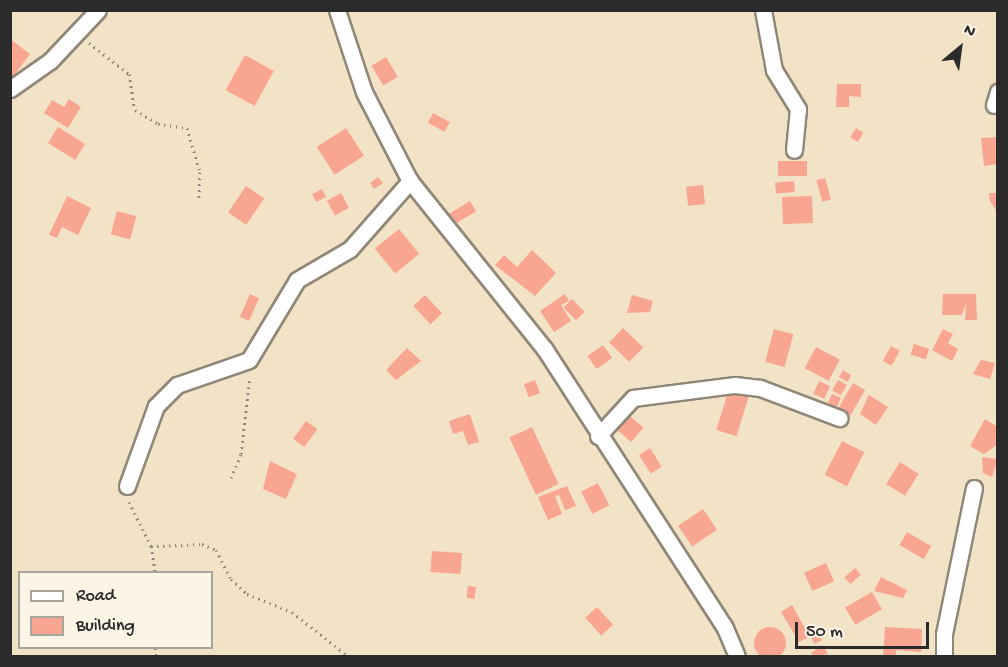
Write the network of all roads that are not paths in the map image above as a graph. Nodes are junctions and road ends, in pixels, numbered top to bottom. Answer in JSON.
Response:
{"nodes":[{"id":1,"x":98,"y":10,"type":"edge"},
{"id":2,"x":337,"y":10,"type":"edge"},
{"id":3,"x":763,"y":10,"type":"edge"},
{"id":4,"x":10,"y":89,"type":"edge"},
{"id":5,"x":794,"y":150,"type":"dead end"},
{"id":6,"x":410,"y":181,"type":"junction"},
{"id":7,"x":839,"y":418,"type":"dead end"},
{"id":8,"x":598,"y":436,"type":"junction"},
{"id":9,"x":128,"y":486,"type":"road end"},
{"id":10,"x":975,"y":488,"type":"dead end"},
{"id":11,"x":737,"y":657,"type":"edge"},
{"id":12,"x":944,"y":657,"type":"edge"}],
"edges":[{"from":1,"to":4,"type":"street"},
{"from":2,"to":6,"type":"street"},
{"from":3,"to":5,"type":"street"},
{"from":6,"to":8,"type":"street"},
{"from":6,"to":9,"type":"street"},
{"from":7,"to":8,"type":"street"},
{"from":8,"to":11,"type":"street"},
{"from":10,"to":12,"type":"street"}]}
